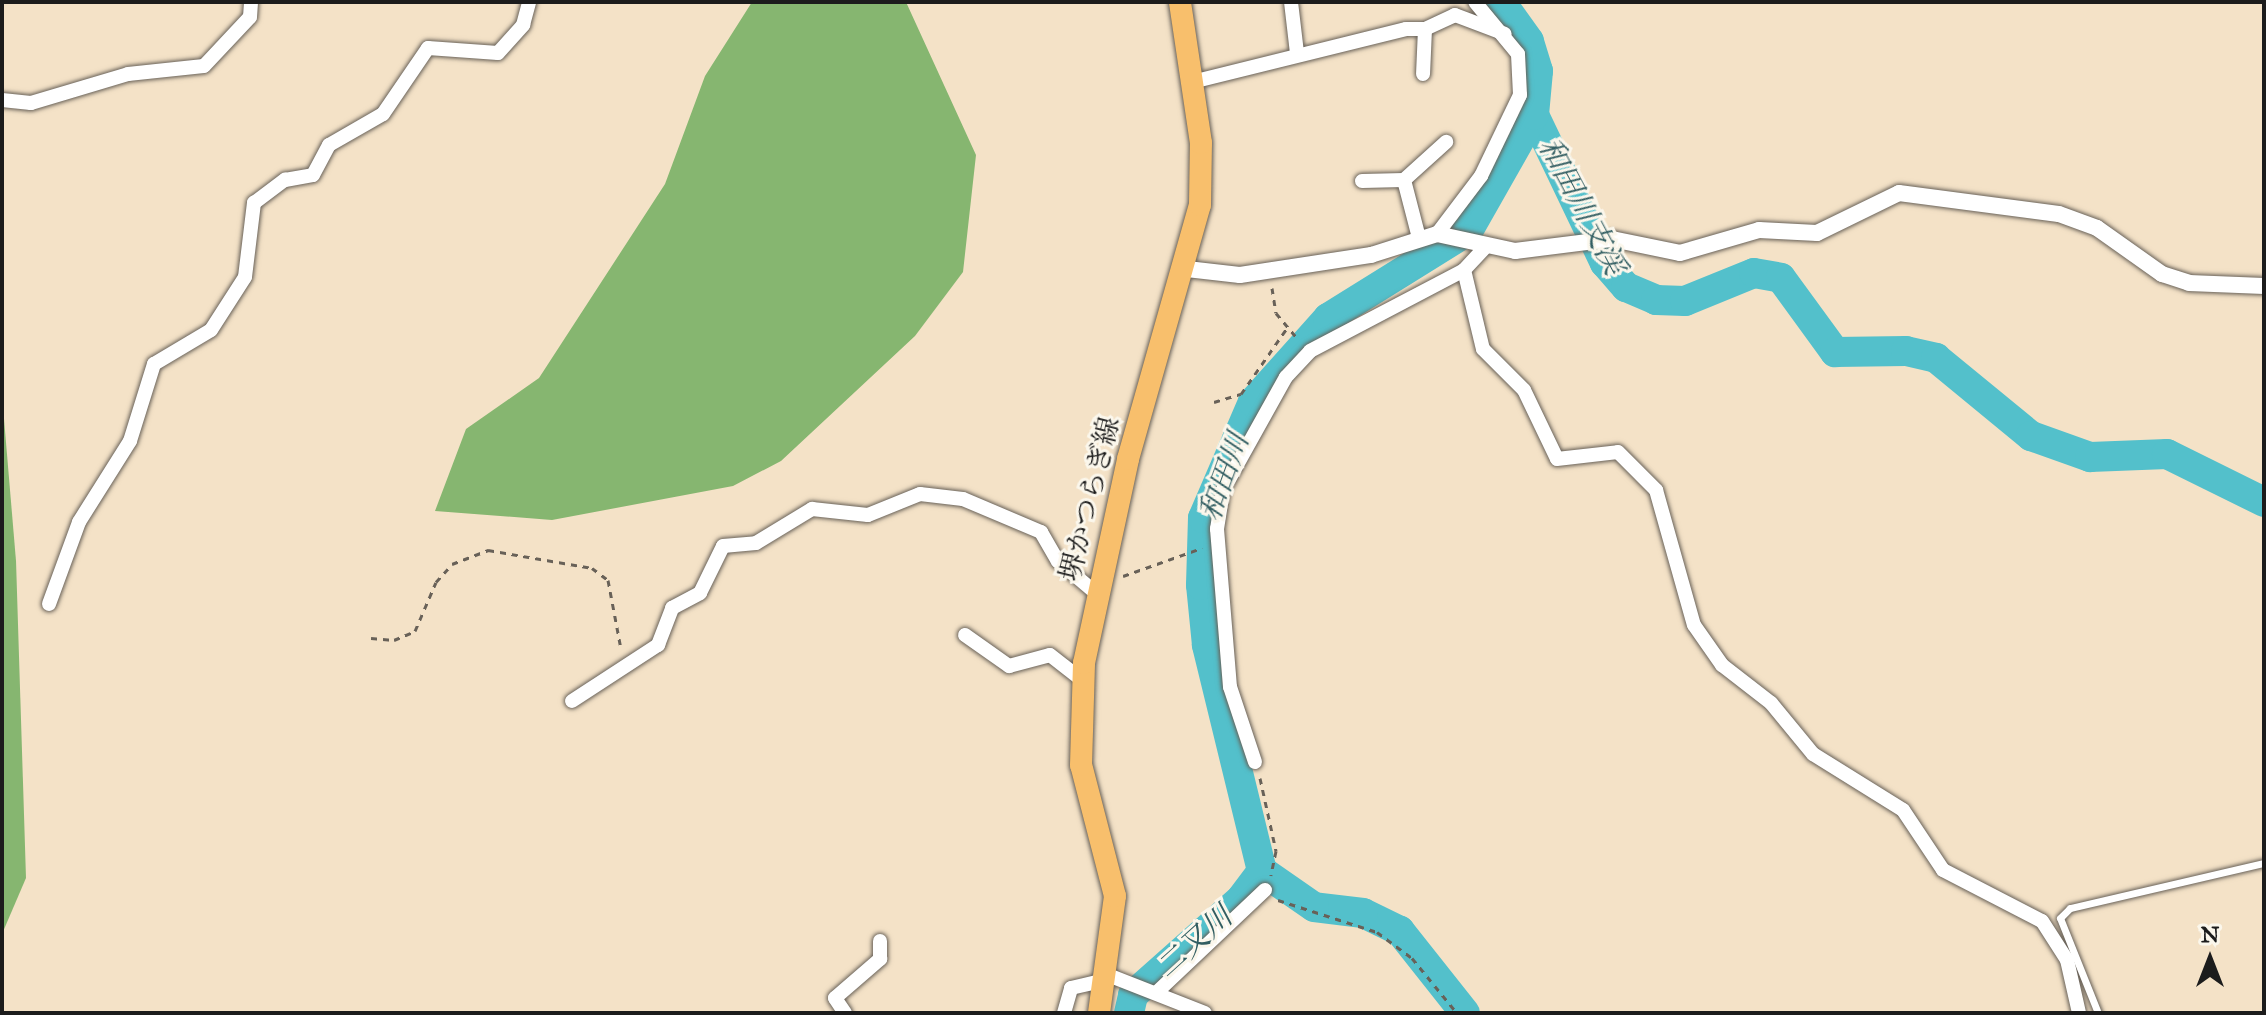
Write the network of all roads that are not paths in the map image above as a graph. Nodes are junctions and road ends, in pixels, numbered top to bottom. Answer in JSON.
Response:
{"nodes":[{"id":1,"x":251,"y":2,"type":"edge"},
{"id":2,"x":529,"y":2,"type":"edge"},
{"id":3,"x":1180,"y":2,"type":"edge"},
{"id":4,"x":1291,"y":2,"type":"edge"},
{"id":5,"x":1475,"y":2,"type":"edge"},
{"id":6,"x":1425,"y":29,"type":"junction"},
{"id":7,"x":1505,"y":34,"type":"junction"},
{"id":8,"x":1297,"y":53,"type":"junction"},
{"id":9,"x":1423,"y":74,"type":"dead end"},
{"id":10,"x":1192,"y":82,"type":"junction"},
{"id":11,"x":2,"y":100,"type":"edge"},
{"id":12,"x":1446,"y":142,"type":"dead end"},
{"id":13,"x":1404,"y":180,"type":"junction"},
{"id":14,"x":1362,"y":181,"type":"dead end"},
{"id":15,"x":1442,"y":234,"type":"junction"},
{"id":16,"x":1419,"y":238,"type":"junction"},
{"id":17,"x":1486,"y":246,"type":"junction"},
{"id":18,"x":1187,"y":269,"type":"junction"},
{"id":19,"x":1464,"y":270,"type":"junction"},
{"id":20,"x":2264,"y":286,"type":"edge"},
{"id":21,"x":1098,"y":587,"type":"junction"},
{"id":22,"x":49,"y":604,"type":"dead end"},
{"id":23,"x":965,"y":635,"type":"dead end"},
{"id":24,"x":1082,"y":680,"type":"junction"},
{"id":25,"x":572,"y":701,"type":"dead end"},
{"id":26,"x":1255,"y":762,"type":"road end"},
{"id":27,"x":2264,"y":863,"type":"edge"},
{"id":28,"x":1267,"y":886,"type":"road end"},
{"id":29,"x":880,"y":941,"type":"dead end"},
{"id":30,"x":1107,"y":977,"type":"junction"},
{"id":31,"x":1156,"y":993,"type":"junction"},
{"id":32,"x":845,"y":1013,"type":"edge"},
{"id":33,"x":1064,"y":1013,"type":"edge"},
{"id":34,"x":1099,"y":1013,"type":"edge"},
{"id":35,"x":1205,"y":1013,"type":"edge"},
{"id":36,"x":2079,"y":1013,"type":"edge"},
{"id":37,"x":2098,"y":1013,"type":"edge"}],
"edges":[{"from":1,"to":11,"type":"street"},
{"from":2,"to":22,"type":"street"},
{"from":3,"to":10,"type":"main road","name":"堺かつらぎ線"},
{"from":4,"to":8,"type":"street"},
{"from":5,"to":7,"type":"street"},
{"from":6,"to":7,"type":"street"},
{"from":6,"to":8,"type":"street"},
{"from":6,"to":9,"type":"street"},
{"from":7,"to":15,"type":"street"},
{"from":8,"to":10,"type":"street"},
{"from":10,"to":18,"type":"main road","name":"堺かつらぎ線"},
{"from":12,"to":13,"type":"street"},
{"from":13,"to":14,"type":"street"},
{"from":13,"to":16,"type":"street"},
{"from":15,"to":16,"type":"street"},
{"from":15,"to":17,"type":"street"},
{"from":16,"to":18,"type":"street"},
{"from":17,"to":19,"type":"street"},
{"from":17,"to":20,"type":"street"},
{"from":18,"to":21,"type":"main road","name":"堺かつらぎ線"},
{"from":19,"to":26,"type":"street"},
{"from":19,"to":36,"type":"street"},
{"from":21,"to":24,"type":"main road","name":"堺かつらぎ線"},
{"from":21,"to":25,"type":"street"},
{"from":23,"to":24,"type":"street"},
{"from":24,"to":30,"type":"main road","name":"堺かつらぎ線"},
{"from":27,"to":37,"type":"lane"},
{"from":28,"to":31,"type":"street"},
{"from":29,"to":32,"type":"street"},
{"from":30,"to":31,"type":"street"},
{"from":30,"to":33,"type":"street"},
{"from":30,"to":34,"type":"main road","name":"堺かつらぎ線"},
{"from":31,"to":35,"type":"street"}]}
